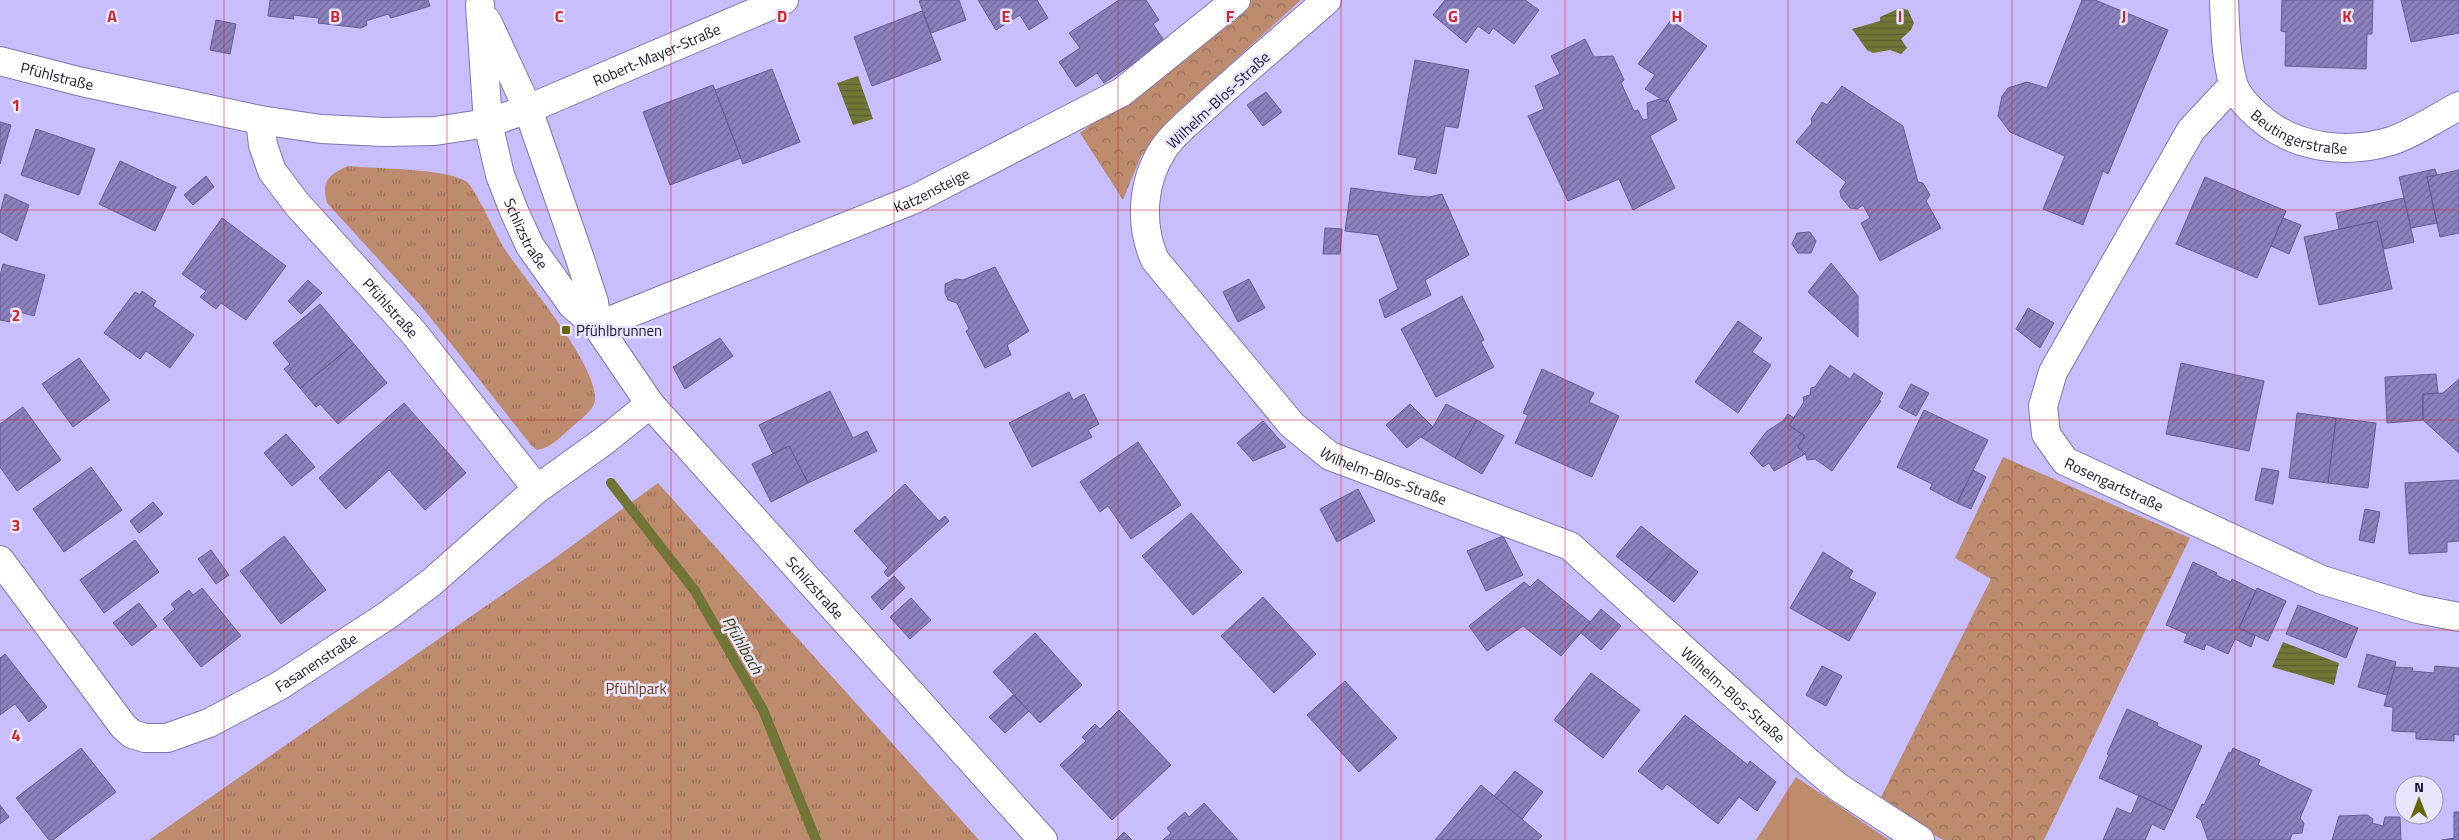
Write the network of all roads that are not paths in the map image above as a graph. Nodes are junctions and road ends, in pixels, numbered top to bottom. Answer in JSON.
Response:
{"nodes":[{"id":1,"x":784,"y":0,"type":"edge"},
{"id":2,"x":1236,"y":0,"type":"edge"},
{"id":3,"x":1327,"y":0,"type":"edge"},
{"id":4,"x":2224,"y":0,"type":"edge"},
{"id":5,"x":479,"y":3,"type":"edge"},
{"id":6,"x":0,"y":61,"type":"edge"},
{"id":7,"x":2233,"y":85,"type":"junction"},
{"id":8,"x":2459,"y":106,"type":"edge"},
{"id":9,"x":528,"y":109,"type":"junction"},
{"id":10,"x":260,"y":120,"type":"junction"},
{"id":11,"x":488,"y":123,"type":"junction"},
{"id":12,"x":597,"y":326,"type":"junction"},
{"id":13,"x":650,"y":404,"type":"junction"},
{"id":14,"x":537,"y":489,"type":"junction"},
{"id":15,"x":0,"y":560,"type":"edge"},
{"id":16,"x":2459,"y":616,"type":"edge"},
{"id":17,"x":1043,"y":840,"type":"edge"},
{"id":18,"x":1920,"y":840,"type":"edge"}],
"edges":[{"from":1,"to":9,"type":"street","name":"Robert-Mayer-Straße"},
{"from":2,"to":12,"type":"street","name":"Katzensteige"},
{"from":3,"to":18,"type":"street","name":"Wilhelm-Blos-Straße"},
{"from":4,"to":7,"type":"street"},
{"from":5,"to":9,"type":"street","name":"Schlizstraße"},
{"from":5,"to":11,"type":"street","name":"Schlizstraße"},
{"from":6,"to":10,"type":"street","name":"Pfühlstraße"},
{"from":7,"to":8,"type":"street","name":"Beutingerstraße"},
{"from":7,"to":16,"type":"street","name":"Rosengartstraße"},
{"from":9,"to":11,"type":"street","name":"Pfühlstraße"},
{"from":9,"to":12,"type":"street","name":"Schlizstraße"},
{"from":10,"to":11,"type":"street","name":"Pfühlstraße"},
{"from":10,"to":14,"type":"street","name":"Pfühlstraße"},
{"from":11,"to":12,"type":"street","name":"Schlizstraße"},
{"from":12,"to":13,"type":"street","name":"Schlizstraße"},
{"from":13,"to":14,"type":"street","name":"Fasanenstraße"},
{"from":13,"to":17,"type":"street","name":"Schlizstraße"},
{"from":14,"to":15,"type":"street","name":"Fasanenstraße"}]}
